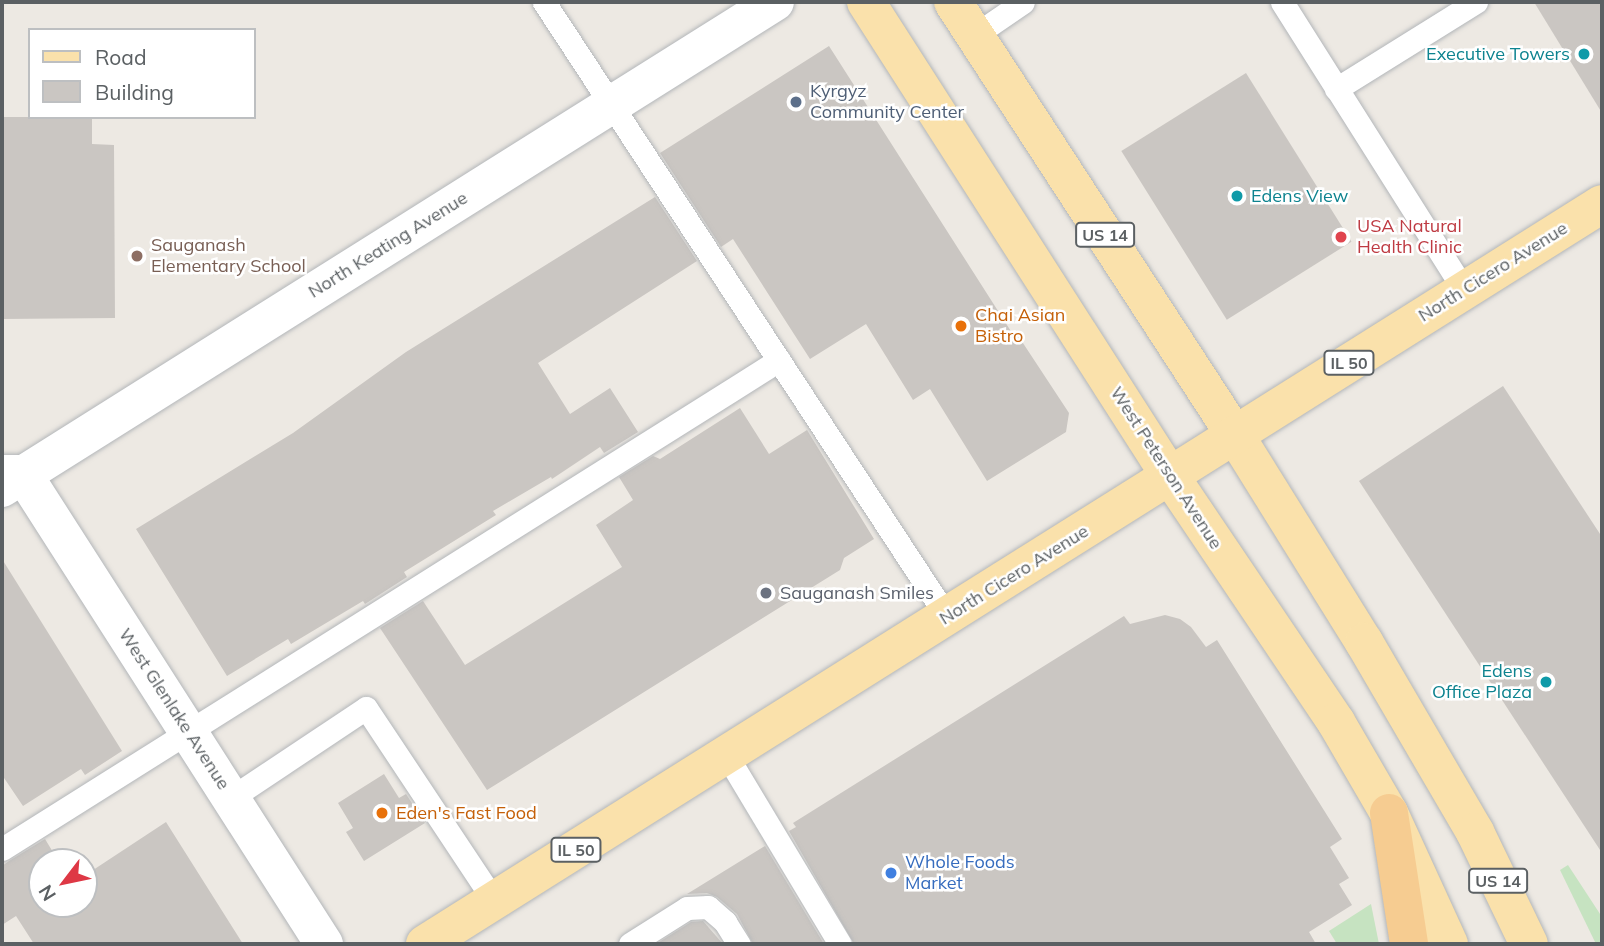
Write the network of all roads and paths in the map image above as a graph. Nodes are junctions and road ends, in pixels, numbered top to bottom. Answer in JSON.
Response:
{"nodes":[{"id":1,"x":544,"y":2,"type":"edge"},
{"id":2,"x":775,"y":2,"type":"edge"},
{"id":3,"x":866,"y":2,"type":"edge"},
{"id":4,"x":953,"y":2,"type":"edge"},
{"id":5,"x":1023,"y":2,"type":"edge"},
{"id":6,"x":1282,"y":2,"type":"edge"},
{"id":7,"x":1476,"y":2,"type":"edge"},
{"id":8,"x":975,"y":35,"type":"junction"},
{"id":9,"x":1336,"y":89,"type":"junction"},
{"id":10,"x":612,"y":105,"type":"junction"},
{"id":11,"x":1602,"y":204,"type":"edge"},
{"id":12,"x":1464,"y":290,"type":"junction"},
{"id":13,"x":779,"y":360,"type":"junction"},
{"id":14,"x":1235,"y":435,"type":"junction"},
{"id":15,"x":1170,"y":477,"type":"junction"},
{"id":16,"x":9,"y":479,"type":"edge"},
{"id":17,"x":947,"y":617,"type":"junction"},
{"id":18,"x":188,"y":733,"type":"junction"},
{"id":19,"x":727,"y":756,"type":"junction"},
{"id":20,"x":230,"y":798,"type":"junction"},
{"id":21,"x":1389,"y":813,"type":"junction"},
{"id":22,"x":2,"y":849,"type":"edge"},
{"id":23,"x":494,"y":901,"type":"junction"},
{"id":24,"x":324,"y":944,"type":"edge"},
{"id":25,"x":425,"y":944,"type":"edge"},
{"id":26,"x":630,"y":944,"type":"edge"},
{"id":27,"x":739,"y":944,"type":"edge"},
{"id":28,"x":840,"y":944,"type":"edge"},
{"id":29,"x":1409,"y":944,"type":"edge"},
{"id":30,"x":1449,"y":944,"type":"edge"},
{"id":31,"x":1528,"y":944,"type":"edge"}],
"edges":[{"from":1,"to":10,"type":"lane"},
{"from":2,"to":10,"type":"street","name":"North Keating Avenue"},
{"from":3,"to":15,"type":"main road","name":"West Peterson Avenue"},
{"from":4,"to":8,"type":"main road","number":"US 14"},
{"from":5,"to":8,"type":"lane"},
{"from":6,"to":9,"type":"lane"},
{"from":7,"to":9,"type":"lane"},
{"from":8,"to":14,"type":"main road","number":"US 14"},
{"from":9,"to":12,"type":"lane"},
{"from":10,"to":13,"type":"lane"},
{"from":10,"to":16,"type":"street","name":"North Keating Avenue"},
{"from":11,"to":12,"type":"main road","name":"North Cicero Avenue","number":"IL 50"},
{"from":12,"to":14,"type":"main road","name":"North Cicero Avenue","number":"IL 50"},
{"from":13,"to":17,"type":"lane"},
{"from":13,"to":18,"type":"lane"},
{"from":14,"to":15,"type":"main road","name":"North Cicero Avenue","number":"IL 50"},
{"from":14,"to":31,"type":"main road","number":"US 14"},
{"from":15,"to":17,"type":"main road","name":"North Cicero Avenue","number":"IL 50"},
{"from":15,"to":21,"type":"main road","name":"West Peterson Avenue"},
{"from":16,"to":18,"type":"street","name":"West Glenlake Avenue"},
{"from":17,"to":19,"type":"main road","name":"North Cicero Avenue","number":"IL 50"},
{"from":18,"to":20,"type":"street","name":"West Glenlake Avenue"},
{"from":18,"to":22,"type":"lane"},
{"from":19,"to":23,"type":"main road","name":"North Cicero Avenue","number":"IL 50"},
{"from":19,"to":28,"type":"lane"},
{"from":20,"to":23,"type":"lane"},
{"from":20,"to":24,"type":"street","name":"West Glenlake Avenue"},
{"from":21,"to":29,"type":"highway"},
{"from":21,"to":30,"type":"main road","name":"West Peterson Avenue"},
{"from":23,"to":25,"type":"main road","name":"North Cicero Avenue","number":"IL 50"},
{"from":26,"to":27,"type":"lane"}]}
